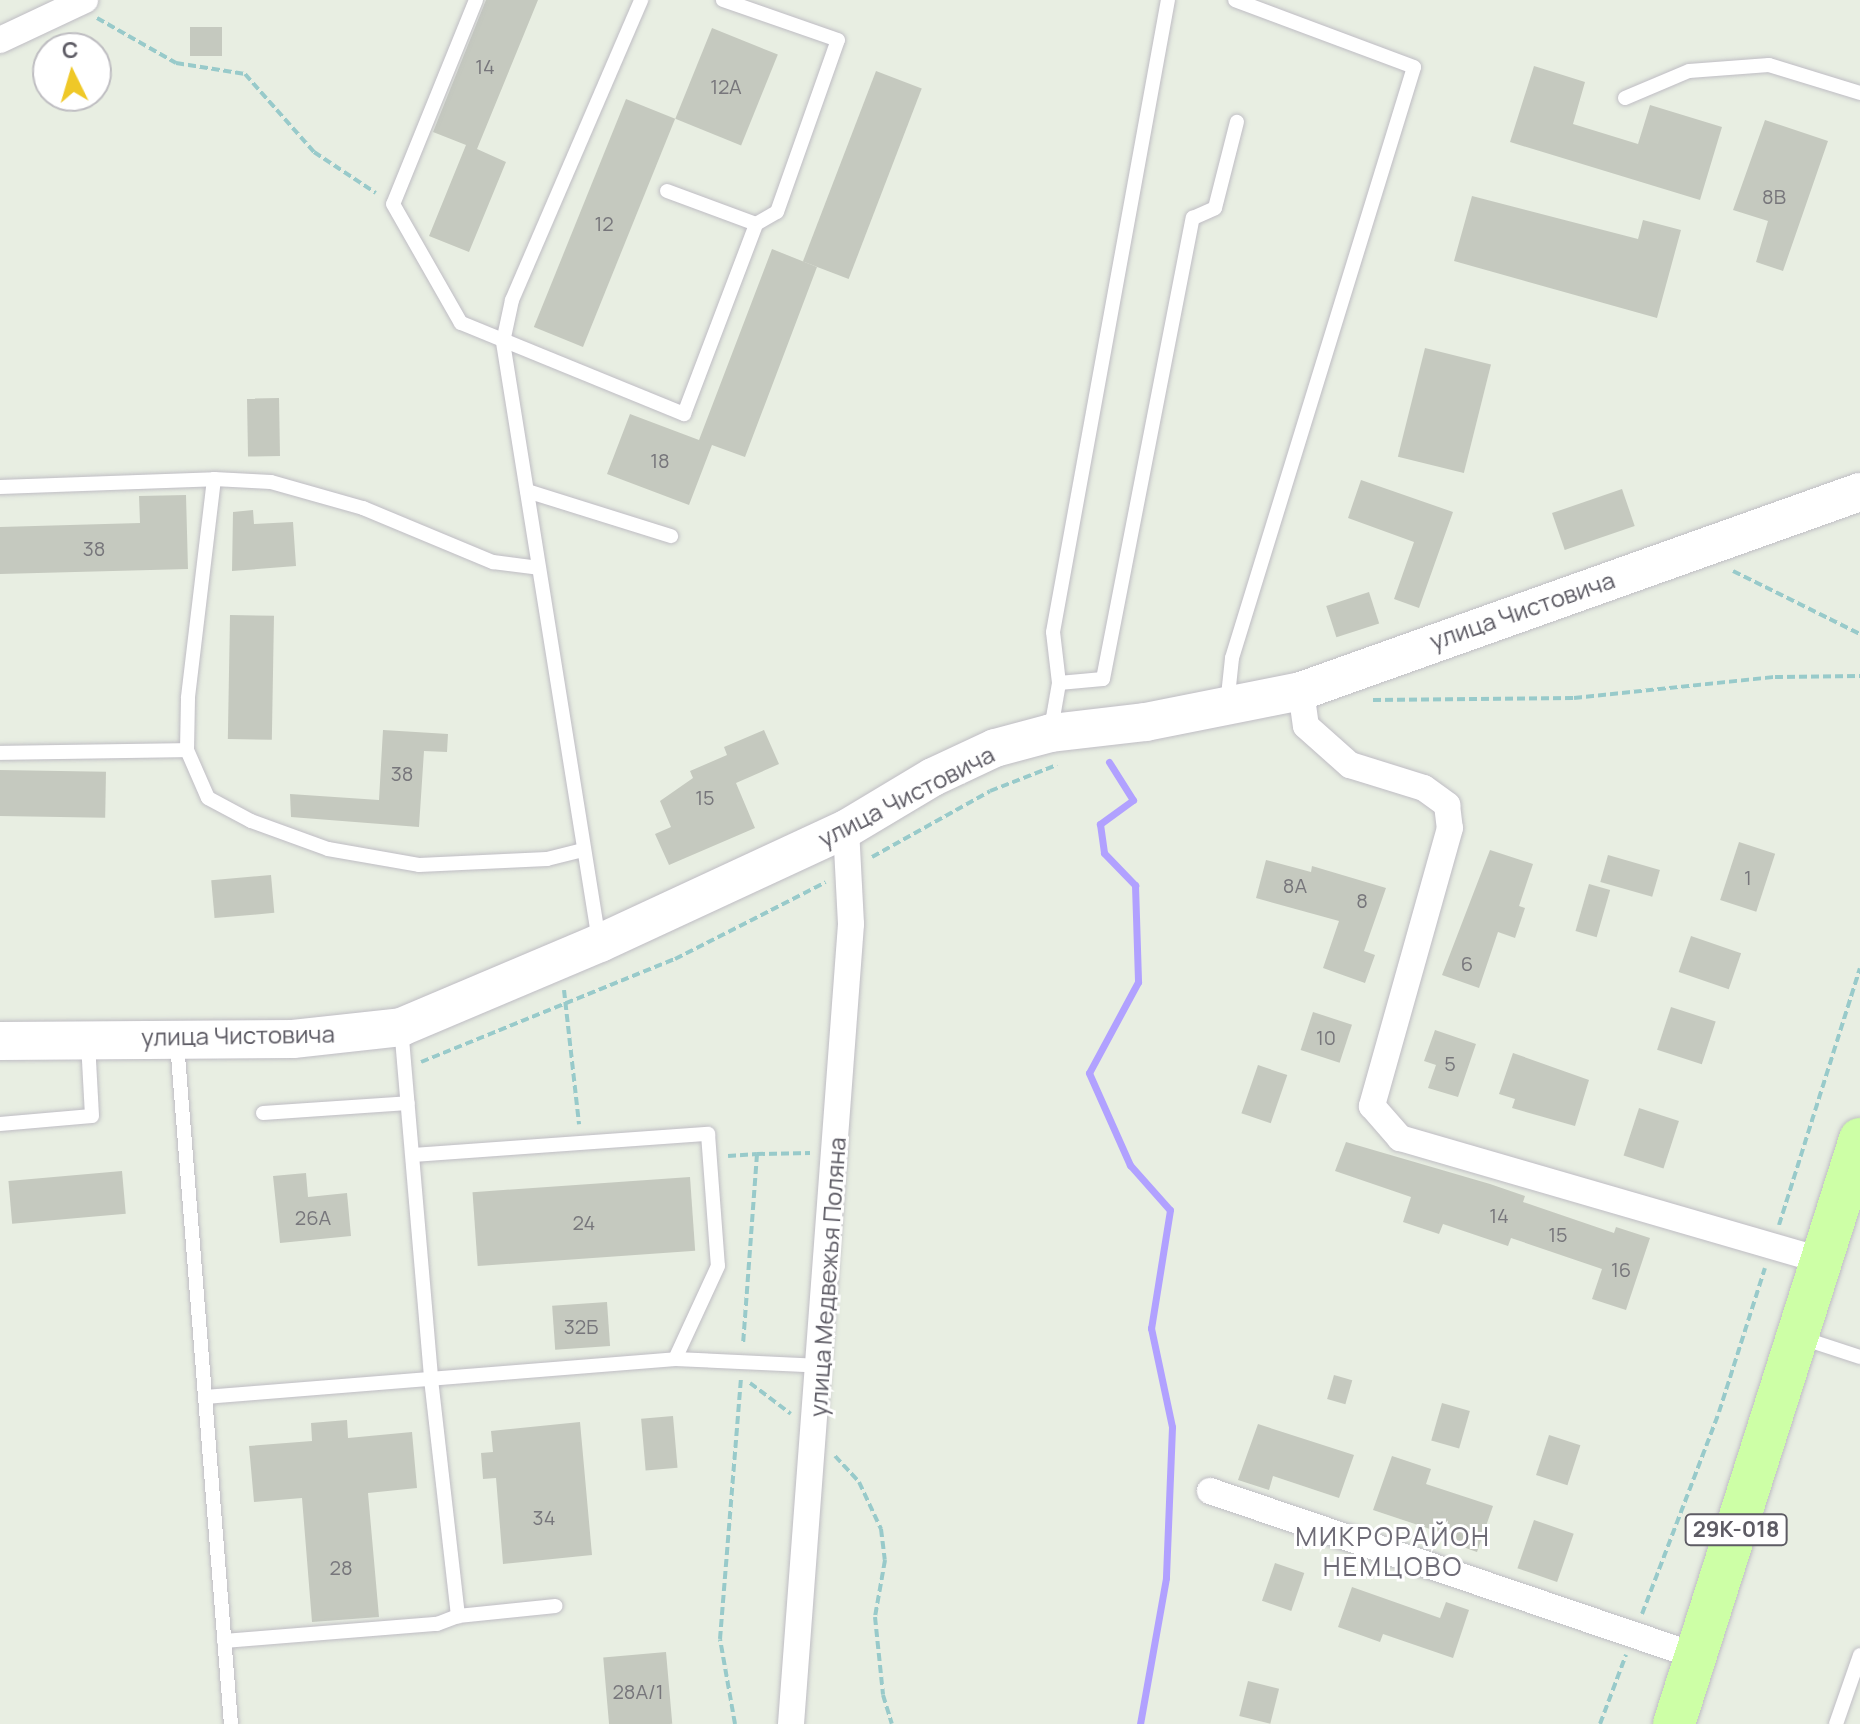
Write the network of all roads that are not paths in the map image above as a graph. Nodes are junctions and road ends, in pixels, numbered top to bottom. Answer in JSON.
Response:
{"nodes":[{"id":1,"x":476,"y":0,"type":"edge"},
{"id":2,"x":641,"y":0,"type":"edge"},
{"id":3,"x":723,"y":0,"type":"edge"},
{"id":4,"x":1168,"y":0,"type":"edge"},
{"id":5,"x":1235,"y":0,"type":"edge"},
{"id":6,"x":80,"y":2,"type":"edge"},
{"id":7,"x":0,"y":40,"type":"edge"},
{"id":8,"x":1860,"y":93,"type":"edge"},
{"id":9,"x":1625,"y":98,"type":"dead end"},
{"id":10,"x":1237,"y":122,"type":"dead end"},
{"id":11,"x":667,"y":191,"type":"dead end"},
{"id":12,"x":756,"y":224,"type":"junction"},
{"id":13,"x":503,"y":342,"type":"junction"},
{"id":14,"x":214,"y":479,"type":"junction"},
{"id":15,"x":0,"y":487,"type":"edge"},
{"id":16,"x":527,"y":491,"type":"junction"},
{"id":17,"x":1860,"y":492,"type":"edge"},
{"id":18,"x":671,"y":536,"type":"dead end"},
{"id":19,"x":539,"y":568,"type":"junction"},
{"id":20,"x":1059,"y":683,"type":"junction"},
{"id":21,"x":1301,"y":691,"type":"junction"},
{"id":22,"x":1227,"y":705,"type":"junction"},
{"id":23,"x":1061,"y":747,"type":"junction"},
{"id":24,"x":187,"y":750,"type":"junction"},
{"id":25,"x":0,"y":753,"type":"edge"},
{"id":26,"x":846,"y":829,"type":"junction"},
{"id":27,"x":582,"y":850,"type":"junction"},
{"id":28,"x":600,"y":943,"type":"junction"},
{"id":29,"x":401,"y":1027,"type":"junction"},
{"id":30,"x":87,"y":1038,"type":"junction"},
{"id":31,"x":177,"y":1039,"type":"junction"},
{"id":32,"x":0,"y":1041,"type":"edge"},
{"id":33,"x":408,"y":1103,"type":"junction"},
{"id":34,"x":263,"y":1113,"type":"dead end"},
{"id":35,"x":0,"y":1124,"type":"edge"},
{"id":36,"x":1860,"y":1139,"type":"edge"},
{"id":37,"x":413,"y":1155,"type":"junction"},
{"id":38,"x":1820,"y":1260,"type":"junction"},
{"id":39,"x":1798,"y":1337,"type":"junction"},
{"id":40,"x":1860,"y":1357,"type":"edge"},
{"id":41,"x":675,"y":1359,"type":"junction"},
{"id":42,"x":821,"y":1366,"type":"junction"},
{"id":43,"x":431,"y":1379,"type":"junction"},
{"id":44,"x":205,"y":1397,"type":"junction"},
{"id":45,"x":1210,"y":1491,"type":"dead end"},
{"id":46,"x":555,"y":1606,"type":"dead end"},
{"id":47,"x":458,"y":1616,"type":"junction"},
{"id":48,"x":224,"y":1641,"type":"junction"},
{"id":49,"x":1860,"y":1655,"type":"edge"},
{"id":50,"x":1696,"y":1656,"type":"junction"},
{"id":51,"x":231,"y":1724,"type":"edge"},
{"id":52,"x":791,"y":1724,"type":"edge"},
{"id":53,"x":1674,"y":1724,"type":"edge"},
{"id":54,"x":1836,"y":1724,"type":"edge"}],
"edges":[{"from":1,"to":13,"type":"lane"},
{"from":2,"to":13,"type":"lane"},
{"from":3,"to":12,"type":"lane"},
{"from":4,"to":20,"type":"lane"},
{"from":5,"to":22,"type":"lane"},
{"from":6,"to":7,"type":"street"},
{"from":8,"to":9,"type":"lane"},
{"from":10,"to":20,"type":"lane"},
{"from":11,"to":12,"type":"lane"},
{"from":12,"to":13,"type":"lane"},
{"from":13,"to":16,"type":"lane"},
{"from":14,"to":15,"type":"lane"},
{"from":14,"to":19,"type":"lane"},
{"from":14,"to":24,"type":"lane"},
{"from":16,"to":18,"type":"lane"},
{"from":16,"to":19,"type":"lane"},
{"from":17,"to":21,"type":"street","name":"улица Чистовича"},
{"from":19,"to":27,"type":"lane"},
{"from":20,"to":23,"type":"lane"},
{"from":21,"to":22,"type":"street","name":"улица Чистовича"},
{"from":21,"to":38,"type":"street"},
{"from":22,"to":23,"type":"street","name":"улица Чистовича"},
{"from":23,"to":26,"type":"street","name":"улица Чистовича"},
{"from":24,"to":25,"type":"lane"},
{"from":24,"to":27,"type":"lane"},
{"from":26,"to":28,"type":"street","name":"улица Чистовича"},
{"from":26,"to":42,"type":"street","name":"улица Медвежья Поляна"},
{"from":27,"to":28,"type":"lane"},
{"from":28,"to":29,"type":"street","name":"улица Чистовича"},
{"from":29,"to":31,"type":"street","name":"улица Чистовича"},
{"from":29,"to":33,"type":"lane"},
{"from":30,"to":31,"type":"street","name":"улица Чистовича"},
{"from":30,"to":32,"type":"street","name":"улица Чистовича"},
{"from":30,"to":35,"type":"lane"},
{"from":31,"to":44,"type":"lane"},
{"from":33,"to":34,"type":"lane"},
{"from":33,"to":37,"type":"lane"},
{"from":36,"to":38,"type":"main road"},
{"from":37,"to":41,"type":"lane"},
{"from":37,"to":43,"type":"lane"},
{"from":38,"to":39,"type":"main road"},
{"from":39,"to":40,"type":"lane"},
{"from":39,"to":50,"type":"main road","number":"29К-018"},
{"from":41,"to":42,"type":"lane"},
{"from":41,"to":43,"type":"lane"},
{"from":42,"to":52,"type":"street","name":"улица Медвежья Поляна"},
{"from":43,"to":44,"type":"lane"},
{"from":43,"to":47,"type":"lane"},
{"from":44,"to":48,"type":"lane"},
{"from":45,"to":50,"type":"street"},
{"from":46,"to":47,"type":"lane"},
{"from":47,"to":48,"type":"lane"},
{"from":48,"to":51,"type":"lane"},
{"from":49,"to":54,"type":"lane"},
{"from":50,"to":53,"type":"main road","number":"29К-018"}]}
